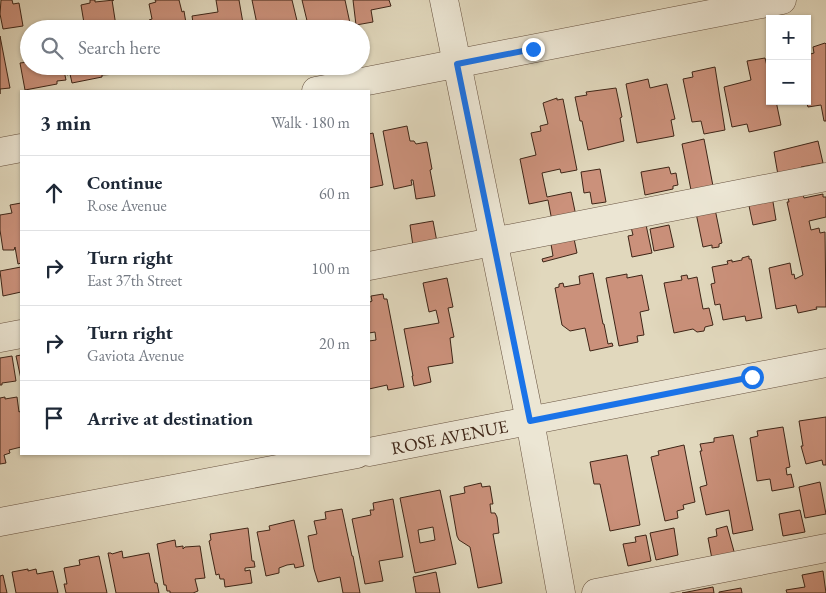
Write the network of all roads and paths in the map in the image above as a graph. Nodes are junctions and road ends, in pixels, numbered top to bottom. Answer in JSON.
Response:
{"nodes":[{"id":1,"x":444,"y":0,"type":"edge"},
{"id":2,"x":782,"y":0,"type":"edge"},
{"id":3,"x":457,"y":64,"type":"junction"},
{"id":4,"x":321,"y":90,"type":"edge"},
{"id":5,"x":20,"y":148,"type":"edge"},
{"id":6,"x":0,"y":152,"type":"edge"},
{"id":7,"x":826,"y":177,"type":"edge"},
{"id":8,"x":493,"y":242,"type":"junction"},
{"id":9,"x":370,"y":266,"type":"edge"},
{"id":10,"x":20,"y":334,"type":"edge"},
{"id":11,"x":0,"y":338,"type":"edge"},
{"id":12,"x":826,"y":363,"type":"edge"},
{"id":13,"x":530,"y":421,"type":"junction"},
{"id":14,"x":370,"y":452,"type":"edge"},
{"id":15,"x":352,"y":455,"type":"edge"},
{"id":16,"x":0,"y":522,"type":"edge"},
{"id":17,"x":826,"y":548,"type":"edge"},
{"id":18,"x":561,"y":593,"type":"edge"},
{"id":19,"x":596,"y":593,"type":"edge"}],
"edges":[{"from":1,"to":3,"type":"street"},
{"from":2,"to":3,"type":"street"},
{"from":3,"to":4,"type":"street"},
{"from":3,"to":8,"type":"street"},
{"from":5,"to":6,"type":"street"},
{"from":7,"to":8,"type":"street"},
{"from":8,"to":9,"type":"street"},
{"from":8,"to":13,"type":"street"},
{"from":10,"to":11,"type":"street"},
{"from":12,"to":13,"type":"street","name":"ROSE AVENUE"},
{"from":13,"to":14,"type":"street","name":"ROSE AVENUE"},
{"from":13,"to":18,"type":"street"},
{"from":15,"to":16,"type":"street"},
{"from":17,"to":19,"type":"street"}]}
